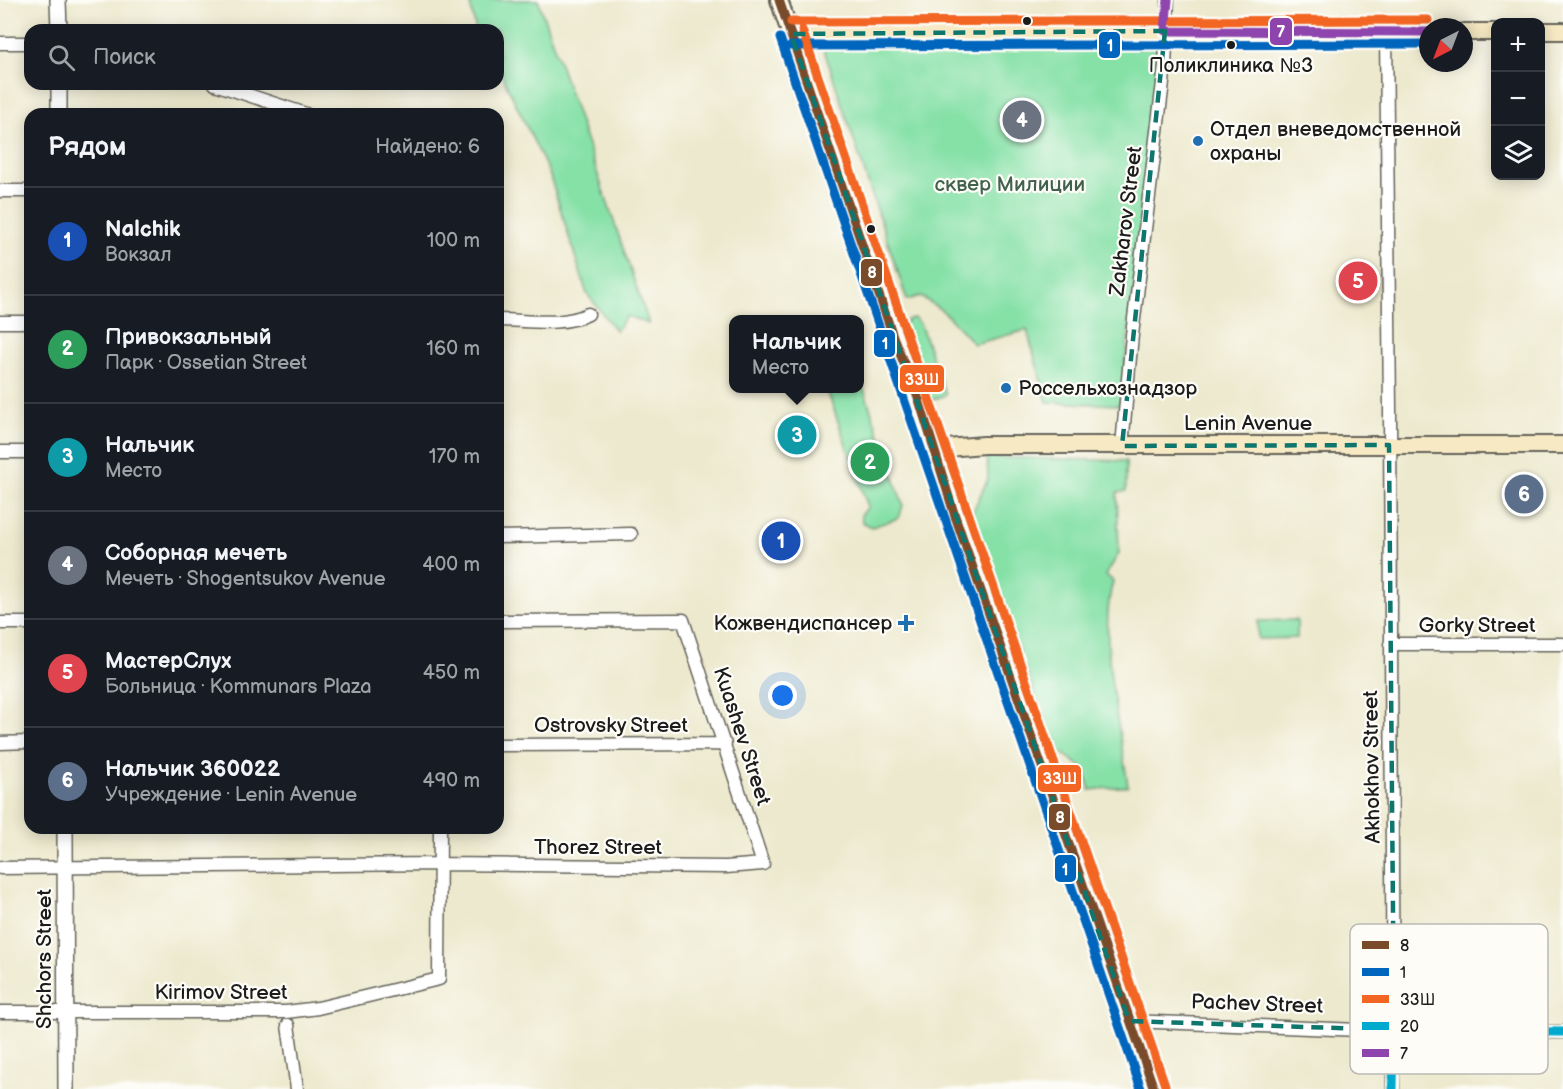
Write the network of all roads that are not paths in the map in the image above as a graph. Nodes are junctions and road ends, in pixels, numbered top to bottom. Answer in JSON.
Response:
{"nodes":[{"id":1,"x":58,"y":0,"type":"edge"},
{"id":2,"x":779,"y":0,"type":"edge"},
{"id":3,"x":1168,"y":0,"type":"edge"},
{"id":4,"x":59,"y":24,"type":"edge"},
{"id":5,"x":1165,"y":31,"type":"junction"},
{"id":6,"x":1545,"y":31,"type":"edge"},
{"id":7,"x":1563,"y":31,"type":"edge"},
{"id":8,"x":1386,"y":32,"type":"junction"},
{"id":9,"x":1419,"y":32,"type":"edge"},
{"id":10,"x":1473,"y":32,"type":"edge"},
{"id":11,"x":1491,"y":32,"type":"edge"},
{"id":12,"x":791,"y":34,"type":"junction"},
{"id":13,"x":0,"y":43,"type":"edge"},
{"id":14,"x":24,"y":43,"type":"edge"},
{"id":15,"x":59,"y":90,"type":"edge"},
{"id":16,"x":233,"y":90,"type":"edge"},
{"id":17,"x":59,"y":108,"type":"edge"},
{"id":18,"x":288,"y":108,"type":"edge"},
{"id":19,"x":0,"y":191,"type":"edge"},
{"id":20,"x":24,"y":191,"type":"edge"},
{"id":21,"x":588,"y":314,"type":"dead end"},
{"id":22,"x":504,"y":320,"type":"edge"},
{"id":23,"x":24,"y":321,"type":"edge"},
{"id":24,"x":0,"y":322,"type":"edge"},
{"id":25,"x":1389,"y":445,"type":"junction"},
{"id":26,"x":1563,"y":445,"type":"edge"},
{"id":27,"x":1122,"y":446,"type":"junction"},
{"id":28,"x":934,"y":449,"type":"junction"},
{"id":29,"x":0,"y":452,"type":"edge"},
{"id":30,"x":24,"y":452,"type":"edge"},
{"id":31,"x":631,"y":534,"type":"dead end"},
{"id":32,"x":504,"y":537,"type":"edge"},
{"id":33,"x":504,"y":621,"type":"edge"},
{"id":34,"x":0,"y":623,"type":"edge"},
{"id":35,"x":24,"y":623,"type":"edge"},
{"id":36,"x":1390,"y":644,"type":"junction"},
{"id":37,"x":1563,"y":644,"type":"edge"},
{"id":38,"x":24,"y":742,"type":"edge"},
{"id":39,"x":0,"y":743,"type":"edge"},
{"id":40,"x":725,"y":744,"type":"junction"},
{"id":41,"x":504,"y":745,"type":"edge"},
{"id":42,"x":65,"y":834,"type":"edge"},
{"id":43,"x":440,"y":834,"type":"edge"},
{"id":44,"x":440,"y":864,"type":"junction"},
{"id":45,"x":763,"y":864,"type":"joint"},
{"id":46,"x":0,"y":868,"type":"edge"},
{"id":47,"x":65,"y":868,"type":"junction"},
{"id":48,"x":1393,"y":924,"type":"edge"},
{"id":49,"x":65,"y":1011,"type":"junction"},
{"id":50,"x":0,"y":1012,"type":"edge"},
{"id":51,"x":1129,"y":1021,"type":"junction"},
{"id":52,"x":288,"y":1025,"type":"dead end"},
{"id":53,"x":1350,"y":1029,"type":"edge"},
{"id":54,"x":1548,"y":1032,"type":"edge"},
{"id":55,"x":1563,"y":1032,"type":"edge"},
{"id":56,"x":1393,"y":1074,"type":"edge"},
{"id":57,"x":66,"y":1089,"type":"edge"},
{"id":58,"x":297,"y":1089,"type":"edge"},
{"id":59,"x":1154,"y":1089,"type":"edge"},
{"id":60,"x":1393,"y":1089,"type":"edge"}],
"edges":[{"from":1,"to":4,"type":"street"},
{"from":2,"to":12,"type":"main road"},
{"from":3,"to":5,"type":"street","name":"Zakharov Street"},
{"from":5,"to":8,"type":"main road"},
{"from":5,"to":12,"type":"main road"},
{"from":5,"to":27,"type":"street","name":"Zakharov Street"},
{"from":6,"to":7,"type":"main road"},
{"from":8,"to":9,"type":"main road"},
{"from":8,"to":25,"type":"street","name":"Akhokhov Street"},
{"from":10,"to":11,"type":"main road"},
{"from":12,"to":28,"type":"main road"},
{"from":13,"to":14,"type":"street"},
{"from":15,"to":17,"type":"street"},
{"from":16,"to":18,"type":"street"},
{"from":19,"to":20,"type":"street"},
{"from":21,"to":22,"type":"street"},
{"from":23,"to":24,"type":"street"},
{"from":25,"to":26,"type":"main road","name":"Lenin Avenue"},
{"from":25,"to":27,"type":"main road","name":"Lenin Avenue"},
{"from":25,"to":36,"type":"street","name":"Akhokhov Street"},
{"from":27,"to":28,"type":"main road","name":"Lenin Avenue"},
{"from":28,"to":51,"type":"main road"},
{"from":29,"to":30,"type":"street"},
{"from":31,"to":32,"type":"street"},
{"from":33,"to":40,"type":"street","name":"Kuashev Street"},
{"from":34,"to":35,"type":"street"},
{"from":36,"to":37,"type":"street","name":"Gorky Street"},
{"from":36,"to":48,"type":"street","name":"Akhokhov Street"},
{"from":38,"to":39,"type":"street"},
{"from":40,"to":41,"type":"street","name":"Ostrovsky Street"},
{"from":40,"to":45,"type":"street","name":"Kuashev Street"},
{"from":42,"to":47,"type":"street","name":"Shchors Street"},
{"from":43,"to":44,"type":"street"},
{"from":44,"to":45,"type":"street","name":"Thorez Street"},
{"from":44,"to":47,"type":"street","name":"Thorez Street"},
{"from":44,"to":49,"type":"street","name":"Kirimov Street"},
{"from":46,"to":47,"type":"street","name":"Thorez Street"},
{"from":47,"to":49,"type":"street","name":"Shchors Street"},
{"from":49,"to":50,"type":"street","name":"Kirimov Street"},
{"from":49,"to":57,"type":"street","name":"Shchors Street"},
{"from":51,"to":53,"type":"street","name":"Pachev Street"},
{"from":51,"to":59,"type":"main road"},
{"from":52,"to":58,"type":"street"},
{"from":54,"to":55,"type":"street","name":"Pachev Street"},
{"from":56,"to":60,"type":"street","name":"Akhokhov Street"}]}
